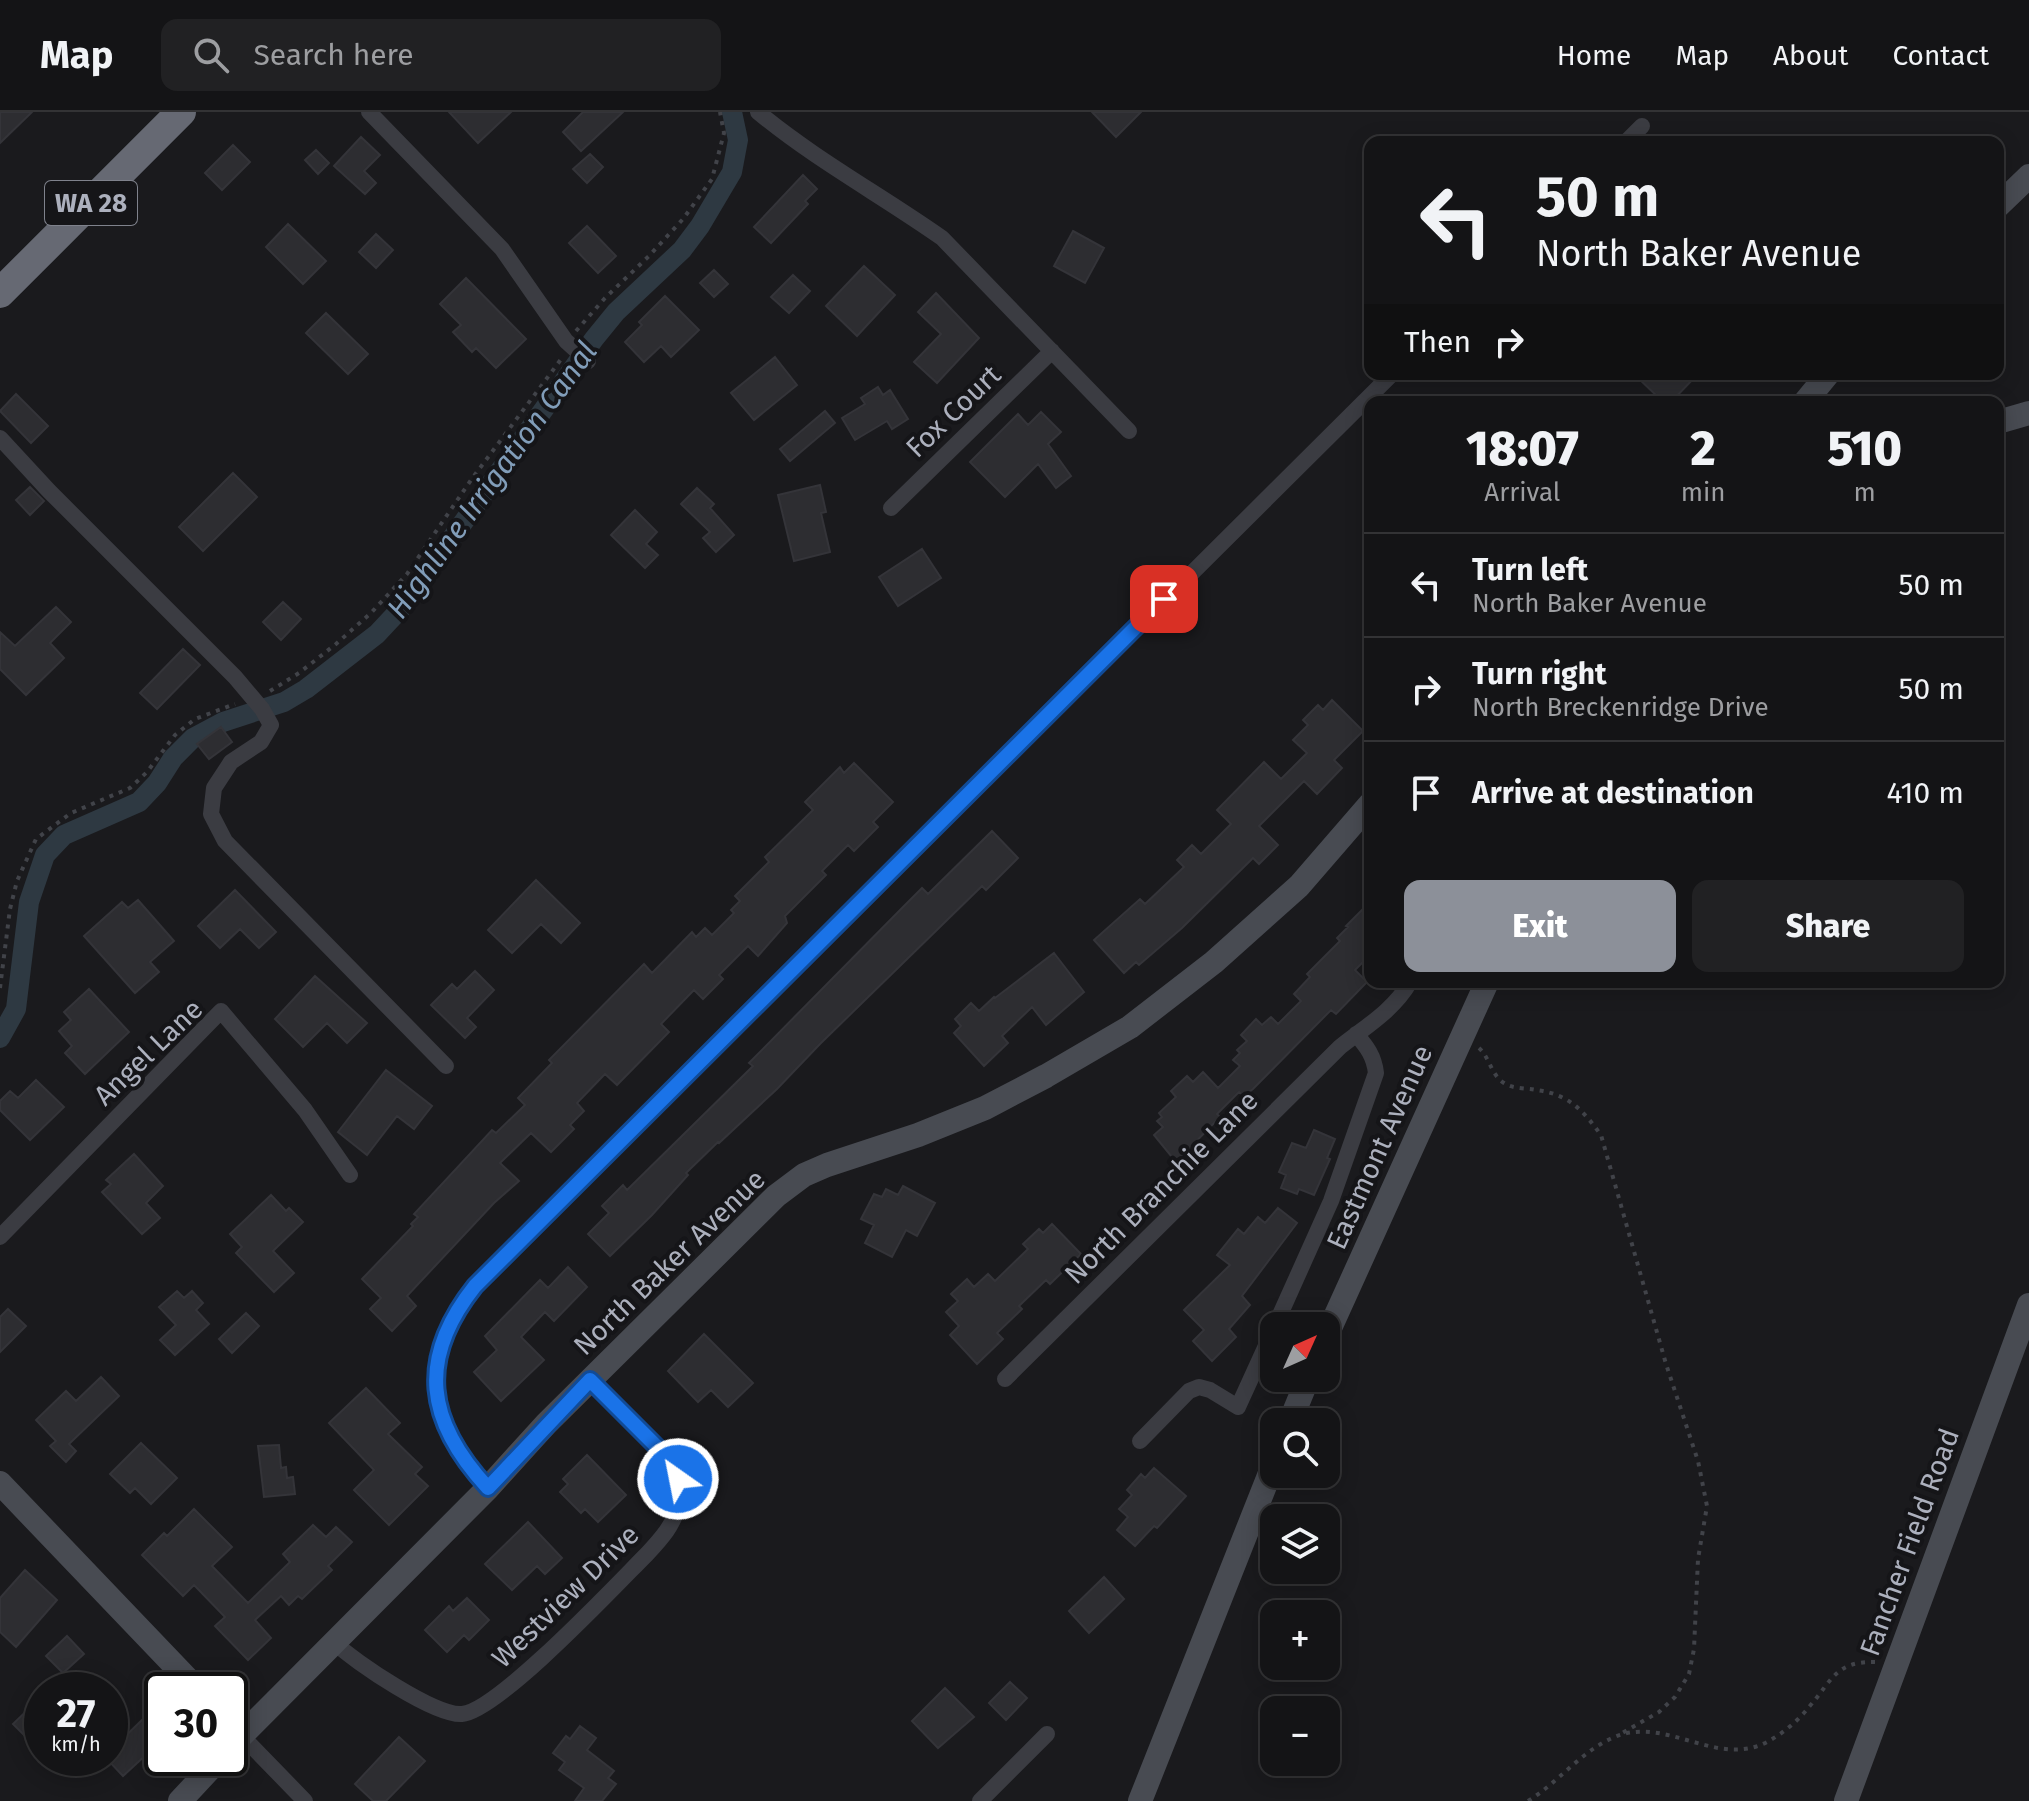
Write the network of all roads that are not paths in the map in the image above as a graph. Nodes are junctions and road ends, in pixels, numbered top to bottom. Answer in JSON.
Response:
{"nodes":[{"id":1,"x":181,"y":112,"type":"edge"},
{"id":2,"x":369,"y":112,"type":"edge"},
{"id":3,"x":758,"y":112,"type":"edge"},
{"id":4,"x":1642,"y":126,"type":"dead end"},
{"id":5,"x":1632,"y":136,"type":"edge"},
{"id":6,"x":2029,"y":176,"type":"edge"},
{"id":7,"x":2004,"y":200,"type":"edge"},
{"id":8,"x":0,"y":293,"type":"edge"},
{"id":9,"x":1052,"y":351,"type":"junction"},
{"id":10,"x":588,"y":361,"type":"dead end"},
{"id":11,"x":1386,"y":380,"type":"edge"},
{"id":12,"x":1823,"y":380,"type":"edge"},
{"id":13,"x":1370,"y":396,"type":"edge"},
{"id":14,"x":1810,"y":396,"type":"edge"},
{"id":15,"x":1364,"y":402,"type":"edge"},
{"id":16,"x":2029,"y":413,"type":"edge"},
{"id":17,"x":2004,"y":420,"type":"edge"},
{"id":18,"x":1129,"y":431,"type":"dead end"},
{"id":19,"x":0,"y":438,"type":"edge"},
{"id":20,"x":891,"y":508,"type":"dead end"},
{"id":21,"x":1364,"y":811,"type":"edge"},
{"id":22,"x":1407,"y":988,"type":"edge"},
{"id":23,"x":1484,"y":988,"type":"edge"},
{"id":24,"x":1356,"y":1034,"type":"junction"},
{"id":25,"x":446,"y":1066,"type":"dead end"},
{"id":26,"x":350,"y":1175,"type":"dead end"},
{"id":27,"x":0,"y":1237,"type":"edge"},
{"id":28,"x":2029,"y":1305,"type":"edge"},
{"id":29,"x":1281,"y":1312,"type":"edge"},
{"id":30,"x":1337,"y":1312,"type":"edge"},
{"id":31,"x":1260,"y":1358,"type":"edge"},
{"id":32,"x":1005,"y":1379,"type":"dead end"},
{"id":33,"x":590,"y":1380,"type":"junction"},
{"id":34,"x":1140,"y":1441,"type":"dead end"},
{"id":35,"x":0,"y":1483,"type":"edge"},
{"id":36,"x":488,"y":1488,"type":"junction"},
{"id":37,"x":1264,"y":1488,"type":"edge"},
{"id":38,"x":335,"y":1643,"type":"junction"},
{"id":39,"x":181,"y":1672,"type":"edge"},
{"id":40,"x":248,"y":1722,"type":"edge"},
{"id":41,"x":1047,"y":1734,"type":"dead end"},
{"id":42,"x":248,"y":1748,"type":"edge"},
{"id":43,"x":203,"y":1776,"type":"edge"},
{"id":44,"x":180,"y":1801,"type":"edge"},
{"id":45,"x":305,"y":1801,"type":"edge"},
{"id":46,"x":980,"y":1801,"type":"edge"},
{"id":47,"x":1140,"y":1801,"type":"edge"},
{"id":48,"x":1846,"y":1801,"type":"edge"}],
"edges":[{"from":1,"to":8,"type":"highway","number":"WA 28"},
{"from":2,"to":10,"type":"street"},
{"from":3,"to":9,"type":"street"},
{"from":4,"to":5,"type":"street"},
{"from":6,"to":7,"type":"main road"},
{"from":9,"to":18,"type":"street"},
{"from":9,"to":20,"type":"street","name":"Fox Court"},
{"from":11,"to":13,"type":"street"},
{"from":12,"to":14,"type":"main road"},
{"from":15,"to":36,"type":"street"},
{"from":16,"to":17,"type":"main road"},
{"from":19,"to":25,"type":"street"},
{"from":21,"to":33,"type":"main road","name":"North Baker Avenue"},
{"from":22,"to":24,"type":"street","name":"North Branchie Lane"},
{"from":23,"to":30,"type":"main road","name":"Eastmont Avenue"},
{"from":24,"to":29,"type":"street"},
{"from":24,"to":32,"type":"street","name":"North Branchie Lane"},
{"from":26,"to":27,"type":"street","name":"Angel Lane"},
{"from":28,"to":48,"type":"main road","name":"Fancher Field Road"},
{"from":31,"to":34,"type":"street"},
{"from":33,"to":36,"type":"main road","name":"North Baker Avenue"},
{"from":33,"to":38,"type":"street","name":"Westview Drive"},
{"from":35,"to":39,"type":"main road"},
{"from":36,"to":38,"type":"main road","name":"North Baker Avenue"},
{"from":37,"to":47,"type":"main road"},
{"from":38,"to":40,"type":"main road","name":"North Baker Avenue"},
{"from":41,"to":46,"type":"street"},
{"from":42,"to":45,"type":"street"},
{"from":43,"to":44,"type":"main road"}]}
